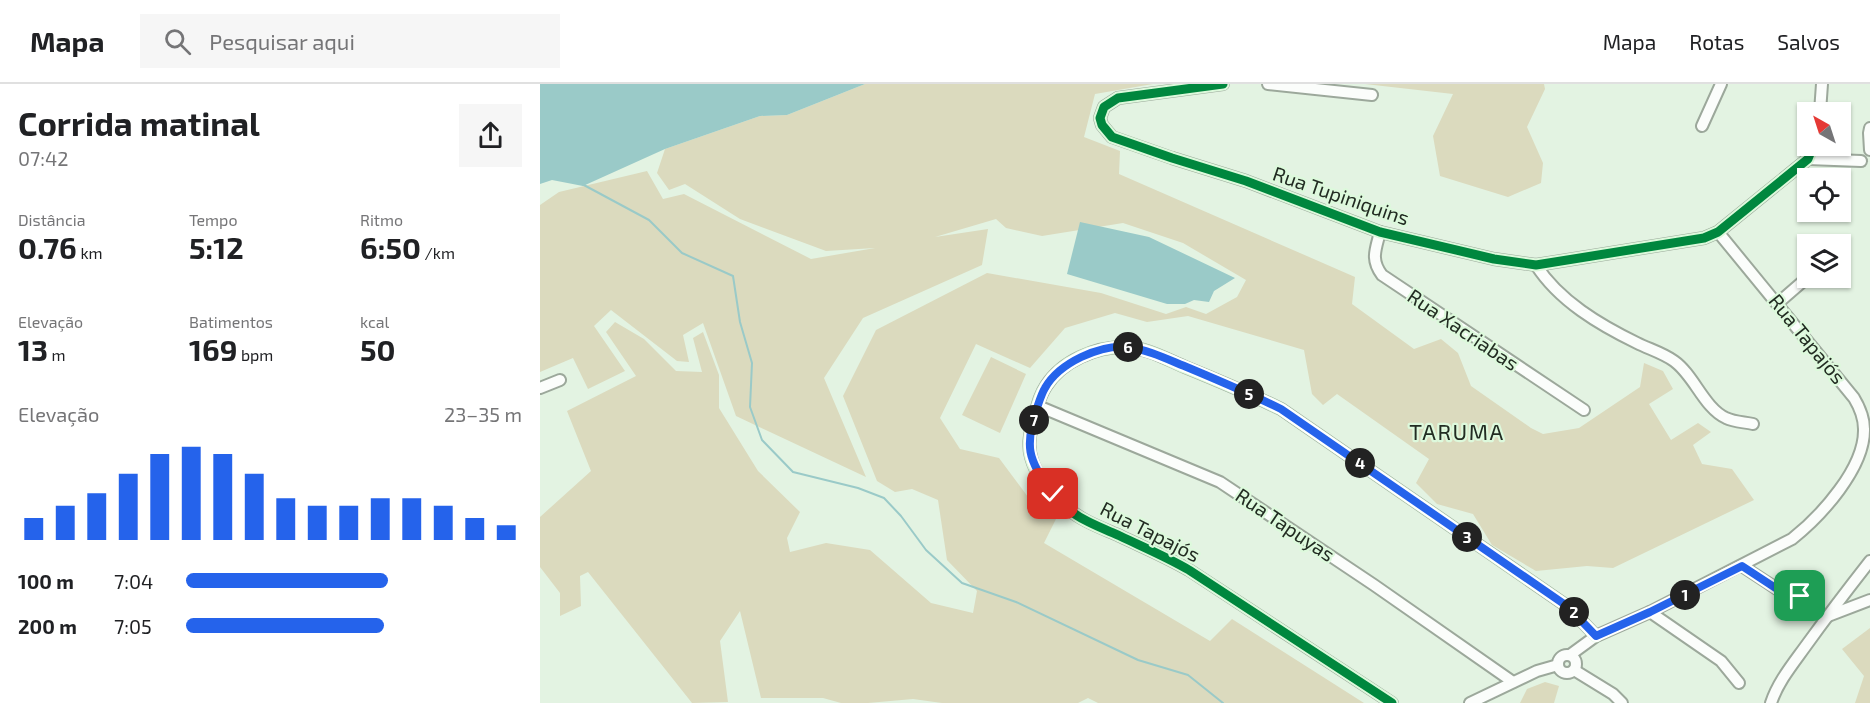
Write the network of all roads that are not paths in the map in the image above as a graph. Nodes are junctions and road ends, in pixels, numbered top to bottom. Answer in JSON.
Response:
{"nodes":[{"id":1,"x":1223,"y":84,"type":"edge"},
{"id":2,"x":1268,"y":84,"type":"edge"},
{"id":3,"x":1721,"y":84,"type":"edge"},
{"id":4,"x":1822,"y":84,"type":"edge"},
{"id":5,"x":1372,"y":95,"type":"dead end"},
{"id":6,"x":1821,"y":102,"type":"edge"},
{"id":7,"x":1701,"y":126,"type":"dead end"},
{"id":8,"x":1870,"y":129,"type":"edge"},
{"id":9,"x":1870,"y":150,"type":"edge"},
{"id":10,"x":1809,"y":156,"type":"edge"},
{"id":11,"x":1808,"y":159,"type":"junction"},
{"id":12,"x":1861,"y":161,"type":"dead end"},
{"id":13,"x":1380,"y":231,"type":"junction"},
{"id":14,"x":1718,"y":232,"type":"junction"},
{"id":15,"x":1536,"y":265,"type":"junction"},
{"id":16,"x":1797,"y":287,"type":"edge"},
{"id":17,"x":1778,"y":303,"type":"junction"},
{"id":18,"x":560,"y":380,"type":"dead end"},
{"id":19,"x":540,"y":388,"type":"edge"},
{"id":20,"x":1038,"y":406,"type":"junction"},
{"id":21,"x":1584,"y":410,"type":"dead end"},
{"id":22,"x":1753,"y":424,"type":"dead end"},
{"id":23,"x":1870,"y":561,"type":"edge"},
{"id":24,"x":1742,"y":566,"type":"junction"},
{"id":25,"x":1800,"y":596,"type":"dead end"},
{"id":26,"x":1870,"y":600,"type":"edge"},
{"id":27,"x":1650,"y":612,"type":"junction"},
{"id":28,"x":1826,"y":617,"type":"junction"},
{"id":29,"x":1596,"y":636,"type":"junction"},
{"id":30,"x":1570,"y":655,"type":"junction"},
{"id":31,"x":1558,"y":665,"type":"junction"},
{"id":32,"x":1574,"y":670,"type":"junction"},
{"id":33,"x":1513,"y":682,"type":"junction"},
{"id":34,"x":1739,"y":683,"type":"dead end"},
{"id":35,"x":1392,"y":703,"type":"edge"},
{"id":36,"x":1470,"y":703,"type":"edge"},
{"id":37,"x":1622,"y":703,"type":"edge"},
{"id":38,"x":1771,"y":703,"type":"edge"}],
"edges":[{"from":1,"to":13,"type":"street","name":"Rua Tupiniquins"},
{"from":2,"to":5,"type":"street"},
{"from":3,"to":7,"type":"street"},
{"from":4,"to":6,"type":"street"},
{"from":8,"to":9,"type":"street"},
{"from":10,"to":11,"type":"street"},
{"from":11,"to":12,"type":"street"},
{"from":11,"to":14,"type":"street"},
{"from":13,"to":15,"type":"street","name":"Rua Tupiniquins"},
{"from":13,"to":21,"type":"street","name":"Rua Xacriabas"},
{"from":14,"to":15,"type":"street","name":"Rua Tupiniquins"},
{"from":14,"to":17,"type":"street","name":"Rua Tapajós"},
{"from":15,"to":22,"type":"street"},
{"from":16,"to":17,"type":"street"},
{"from":17,"to":24,"type":"street","name":"Rua Tapajós"},
{"from":18,"to":19,"type":"street"},
{"from":20,"to":29,"type":"street","name":"Rua Tapajós"},
{"from":20,"to":33,"type":"street","name":"Rua Tapuyas"},
{"from":20,"to":35,"type":"street","name":"Rua Tapajós"},
{"from":23,"to":28,"type":"street"},
{"from":24,"to":25,"type":"street"},
{"from":24,"to":27,"type":"street","name":"Rua Tapajós"},
{"from":26,"to":28,"type":"street"},
{"from":27,"to":29,"type":"street","name":"Rua Tapajós"},
{"from":27,"to":34,"type":"street"},
{"from":28,"to":38,"type":"street"},
{"from":29,"to":30,"type":"street","name":"Rua Tapajós"},
{"from":30,"to":31,"type":"street"},
{"from":30,"to":32,"type":"street"},
{"from":31,"to":32,"type":"street"},
{"from":31,"to":33,"type":"street"},
{"from":32,"to":37,"type":"street"},
{"from":33,"to":36,"type":"street"}]}
